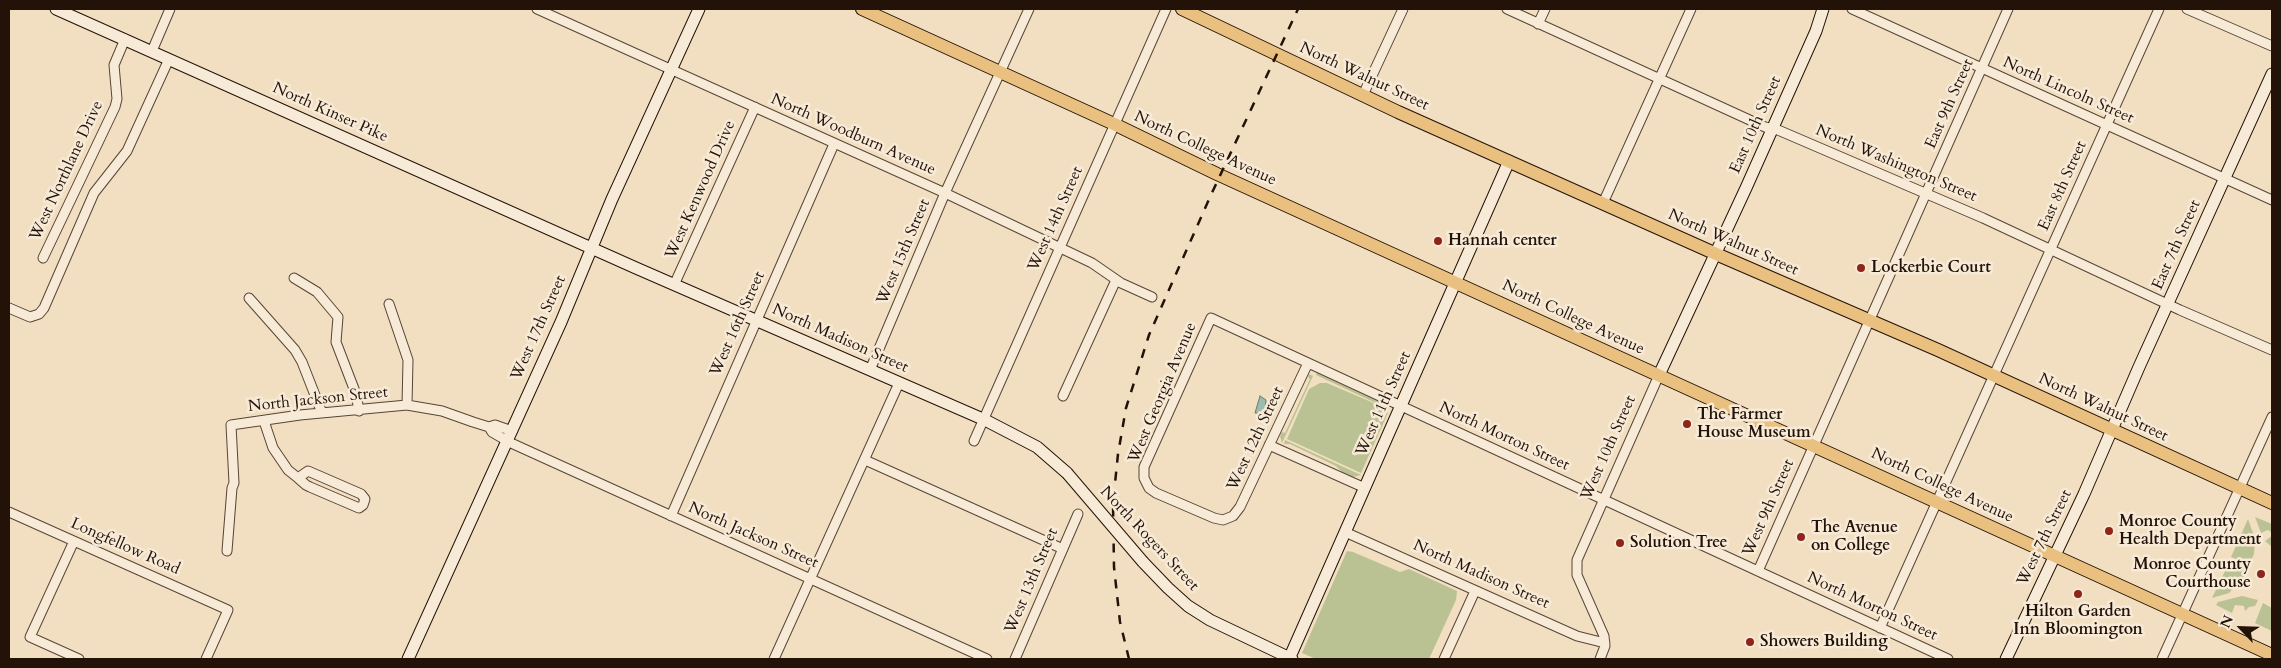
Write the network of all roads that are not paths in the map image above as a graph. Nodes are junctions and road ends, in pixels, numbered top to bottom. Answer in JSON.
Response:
{"nodes":[{"id":1,"x":56,"y":9,"type":"edge"},
{"id":2,"x":170,"y":9,"type":"edge"},
{"id":3,"x":538,"y":9,"type":"edge"},
{"id":4,"x":699,"y":9,"type":"edge"},
{"id":5,"x":862,"y":9,"type":"edge"},
{"id":6,"x":1029,"y":9,"type":"edge"},
{"id":7,"x":1166,"y":9,"type":"edge"},
{"id":8,"x":1182,"y":9,"type":"edge"},
{"id":9,"x":1403,"y":9,"type":"edge"},
{"id":10,"x":1507,"y":9,"type":"edge"},
{"id":11,"x":1545,"y":9,"type":"edge"},
{"id":12,"x":1691,"y":9,"type":"edge"},
{"id":13,"x":1823,"y":9,"type":"edge"},
{"id":14,"x":1852,"y":9,"type":"edge"},
{"id":15,"x":2008,"y":9,"type":"edge"},
{"id":16,"x":2159,"y":9,"type":"edge"},
{"id":17,"x":2187,"y":9,"type":"edge"},
{"id":18,"x":68,"y":12,"type":"edge"},
{"id":19,"x":1538,"y":24,"type":"junction"},
{"id":20,"x":126,"y":39,"type":"junction"},
{"id":21,"x":2272,"y":46,"type":"edge"},
{"id":22,"x":152,"y":51,"type":"junction"},
{"id":23,"x":169,"y":59,"type":"junction"},
{"id":24,"x":1983,"y":68,"type":"junction"},
{"id":25,"x":671,"y":69,"type":"junction"},
{"id":26,"x":1001,"y":72,"type":"junction"},
{"id":27,"x":2272,"y":74,"type":"edge"},
{"id":28,"x":1660,"y":79,"type":"junction"},
{"id":29,"x":1363,"y":96,"type":"junction"},
{"id":30,"x":755,"y":107,"type":"junction"},
{"id":31,"x":1114,"y":124,"type":"junction"},
{"id":32,"x":2108,"y":125,"type":"junction"},
{"id":33,"x":1772,"y":129,"type":"junction"},
{"id":34,"x":834,"y":144,"type":"junction"},
{"id":35,"x":1509,"y":161,"type":"junction"},
{"id":36,"x":2225,"y":178,"type":"junction"},
{"id":37,"x":945,"y":193,"type":"junction"},
{"id":38,"x":1927,"y":194,"type":"junction"},
{"id":39,"x":2272,"y":200,"type":"edge"},
{"id":40,"x":1603,"y":203,"type":"junction"},
{"id":41,"x":1059,"y":247,"type":"junction"},
{"id":42,"x":591,"y":248,"type":"junction"},
{"id":43,"x":2051,"y":250,"type":"junction"},
{"id":44,"x":1715,"y":254,"type":"junction"},
{"id":45,"x":43,"y":258,"type":"dead end"},
{"id":46,"x":294,"y":278,"type":"dead end"},
{"id":47,"x":1116,"y":280,"type":"junction"},
{"id":48,"x":1455,"y":282,"type":"junction"},
{"id":49,"x":674,"y":285,"type":"junction"},
{"id":50,"x":1152,"y":297,"type":"dead end"},
{"id":51,"x":249,"y":298,"type":"dead end"},
{"id":52,"x":389,"y":304,"type":"dead end"},
{"id":53,"x":2168,"y":304,"type":"junction"},
{"id":54,"x":9,"y":308,"type":"edge"},
{"id":55,"x":1211,"y":318,"type":"joint"},
{"id":56,"x":756,"y":320,"type":"junction"},
{"id":57,"x":1870,"y":320,"type":"junction"},
{"id":58,"x":2272,"y":350,"type":"edge"},
{"id":59,"x":1308,"y":363,"type":"junction"},
{"id":60,"x":870,"y":370,"type":"junction"},
{"id":61,"x":1993,"y":374,"type":"junction"},
{"id":62,"x":1660,"y":375,"type":"junction"},
{"id":63,"x":900,"y":383,"type":"junction"},
{"id":64,"x":1063,"y":396,"type":"dead end"},
{"id":65,"x":407,"y":405,"type":"junction"},
{"id":66,"x":1401,"y":406,"type":"junction"},
{"id":67,"x":359,"y":411,"type":"junction"},
{"id":68,"x":322,"y":413,"type":"junction"},
{"id":69,"x":2272,"y":417,"type":"edge"},
{"id":70,"x":985,"y":420,"type":"junction"},
{"id":71,"x":264,"y":421,"type":"junction"},
{"id":72,"x":2112,"y":431,"type":"junction"},
{"id":73,"x":510,"y":436,"type":"junction"},
{"id":74,"x":974,"y":441,"type":"dead end"},
{"id":75,"x":1269,"y":445,"type":"junction"},
{"id":76,"x":1814,"y":445,"type":"junction"},
{"id":77,"x":864,"y":460,"type":"junction"},
{"id":78,"x":1067,"y":473,"type":"joint"},
{"id":79,"x":298,"y":478,"type":"junction"},
{"id":80,"x":1365,"y":488,"type":"junction"},
{"id":81,"x":2240,"y":489,"type":"junction"},
{"id":82,"x":1604,"y":500,"type":"junction"},
{"id":83,"x":1938,"y":502,"type":"junction"},
{"id":84,"x":2272,"y":503,"type":"edge"},
{"id":85,"x":9,"y":512,"type":"edge"},
{"id":86,"x":1078,"y":514,"type":"dead end"},
{"id":87,"x":671,"y":516,"type":"junction"},
{"id":88,"x":1223,"y":520,"type":"joint"},
{"id":89,"x":1345,"y":532,"type":"junction"},
{"id":90,"x":74,"y":541,"type":"junction"},
{"id":91,"x":1063,"y":549,"type":"junction"},
{"id":92,"x":227,"y":551,"type":"dead end"},
{"id":93,"x":2054,"y":555,"type":"junction"},
{"id":94,"x":1758,"y":571,"type":"junction"},
{"id":95,"x":812,"y":579,"type":"junction"},
{"id":96,"x":1475,"y":591,"type":"junction"},
{"id":97,"x":2182,"y":614,"type":"junction"},
{"id":98,"x":1880,"y":628,"type":"junction"},
{"id":99,"x":1605,"y":643,"type":"junction"},
{"id":100,"x":2272,"y":655,"type":"edge"},
{"id":101,"x":79,"y":659,"type":"edge"},
{"id":102,"x":206,"y":659,"type":"edge"},
{"id":103,"x":408,"y":659,"type":"edge"},
{"id":104,"x":774,"y":659,"type":"edge"},
{"id":105,"x":986,"y":659,"type":"edge"},
{"id":106,"x":1015,"y":659,"type":"edge"},
{"id":107,"x":1290,"y":659,"type":"edge"},
{"id":108,"x":1444,"y":659,"type":"edge"},
{"id":109,"x":1600,"y":659,"type":"edge"},
{"id":110,"x":1948,"y":659,"type":"edge"},
{"id":111,"x":2006,"y":659,"type":"edge"},
{"id":112,"x":2162,"y":659,"type":"edge"}],
"edges":[{"from":1,"to":18,"type":"street","name":"North Kinser Pike"},
{"from":2,"to":22,"type":"street"},
{"from":3,"to":25,"type":"street","name":"North Woodburn Avenue"},
{"from":4,"to":25,"type":"street","name":"West 17th Street"},
{"from":5,"to":26,"type":"main road","name":"North College Avenue"},
{"from":6,"to":26,"type":"street","name":"West 15th Street"},
{"from":7,"to":31,"type":"street","name":"West 14th Street"},
{"from":8,"to":29,"type":"main road","name":"North Walnut Street"},
{"from":9,"to":29,"type":"street"},
{"from":10,"to":19,"type":"street","name":"North Washington Street"},
{"from":11,"to":19,"type":"street"},
{"from":12,"to":28,"type":"street"},
{"from":13,"to":33,"type":"street","name":"East 10th Street"},
{"from":14,"to":24,"type":"street","name":"North Lincoln Street"},
{"from":15,"to":24,"type":"street","name":"East 9th Street"},
{"from":16,"to":32,"type":"street","name":"East 8th Street"},
{"from":17,"to":21,"type":"street"},
{"from":18,"to":20,"type":"street","name":"North Kinser Pike"},
{"from":19,"to":28,"type":"street","name":"North Washington Street"},
{"from":20,"to":22,"type":"street","name":"North Kinser Pike"},
{"from":20,"to":45,"type":"street","name":"West Northlane Drive"},
{"from":22,"to":23,"type":"street","name":"North Kinser Pike"},
{"from":23,"to":42,"type":"street","name":"North Kinser Pike"},
{"from":23,"to":54,"type":"street"},
{"from":24,"to":32,"type":"street","name":"North Lincoln Street"},
{"from":24,"to":38,"type":"street","name":"East 9th Street"},
{"from":25,"to":30,"type":"street","name":"North Woodburn Avenue"},
{"from":25,"to":42,"type":"street","name":"West 17th Street"},
{"from":26,"to":31,"type":"main road","name":"North College Avenue"},
{"from":26,"to":37,"type":"street","name":"West 15th Street"},
{"from":27,"to":36,"type":"street","name":"East 7th Street"},
{"from":28,"to":33,"type":"street","name":"North Washington Street"},
{"from":28,"to":40,"type":"street"},
{"from":29,"to":35,"type":"main road","name":"North Walnut Street"},
{"from":30,"to":34,"type":"street","name":"North Woodburn Avenue"},
{"from":30,"to":49,"type":"street","name":"West Kenwood Drive"},
{"from":31,"to":41,"type":"street","name":"West 14th Street"},
{"from":31,"to":48,"type":"main road","name":"North College Avenue"},
{"from":32,"to":36,"type":"street","name":"North Lincoln Street"},
{"from":32,"to":43,"type":"street","name":"East 8th Street"},
{"from":33,"to":38,"type":"street","name":"North Washington Street"},
{"from":33,"to":44,"type":"street","name":"East 10th Street"},
{"from":34,"to":37,"type":"street","name":"North Woodburn Avenue"},
{"from":34,"to":56,"type":"street","name":"West 16th Street"},
{"from":35,"to":40,"type":"main road","name":"North Walnut Street"},
{"from":35,"to":48,"type":"street","name":"West 11th Street"},
{"from":36,"to":39,"type":"street","name":"North Lincoln Street"},
{"from":36,"to":53,"type":"street","name":"East 7th Street"},
{"from":37,"to":41,"type":"street","name":"North Woodburn Avenue"},
{"from":37,"to":60,"type":"street","name":"West 15th Street"},
{"from":38,"to":43,"type":"street","name":"North Washington Street"},
{"from":38,"to":57,"type":"street","name":"East 9th Street"},
{"from":40,"to":44,"type":"main road","name":"North Walnut Street"},
{"from":41,"to":47,"type":"street","name":"North Woodburn Avenue"},
{"from":41,"to":70,"type":"street","name":"West 14th Street"},
{"from":42,"to":49,"type":"street","name":"North Madison Street"},
{"from":42,"to":73,"type":"street","name":"West 17th Street"},
{"from":43,"to":53,"type":"street","name":"North Washington Street"},
{"from":43,"to":61,"type":"street","name":"East 8th Street"},
{"from":44,"to":57,"type":"main road","name":"North Walnut Street"},
{"from":44,"to":62,"type":"street","name":"West 10th Street"},
{"from":46,"to":67,"type":"street"},
{"from":47,"to":50,"type":"street","name":"North Woodburn Avenue"},
{"from":47,"to":64,"type":"street"},
{"from":48,"to":62,"type":"main road","name":"North College Avenue"},
{"from":48,"to":66,"type":"street","name":"West 11th Street"},
{"from":49,"to":56,"type":"street","name":"North Madison Street"},
{"from":51,"to":68,"type":"street"},
{"from":52,"to":65,"type":"street"},
{"from":53,"to":58,"type":"street","name":"North Washington Street"},
{"from":53,"to":72,"type":"street","name":"East 7th Street"},
{"from":55,"to":59,"type":"street","name":"North Morton Street"},
{"from":55,"to":88,"type":"street","name":"West Georgia Avenue"},
{"from":56,"to":60,"type":"street","name":"North Madison Street"},
{"from":56,"to":87,"type":"street","name":"West 16th Street"},
{"from":57,"to":61,"type":"main road","name":"North Walnut Street"},
{"from":57,"to":76,"type":"street","name":"West 9th Street"},
{"from":59,"to":66,"type":"street","name":"North Morton Street"},
{"from":59,"to":75,"type":"street","name":"West 12th Street"},
{"from":60,"to":63,"type":"street","name":"North Madison Street"},
{"from":61,"to":72,"type":"main road","name":"North Walnut Street"},
{"from":61,"to":83,"type":"street","name":"East 8th Street"},
{"from":62,"to":76,"type":"main road","name":"North College Avenue"},
{"from":62,"to":82,"type":"street","name":"West 10th Street"},
{"from":63,"to":70,"type":"street","name":"North Madison Street"},
{"from":63,"to":77,"type":"street"},
{"from":65,"to":67,"type":"street","name":"North Jackson Street"},
{"from":65,"to":73,"type":"street","name":"North Jackson Street"},
{"from":66,"to":80,"type":"street","name":"West 11th Street"},
{"from":66,"to":82,"type":"street","name":"North Morton Street"},
{"from":67,"to":68,"type":"street","name":"North Jackson Street"},
{"from":68,"to":71,"type":"street","name":"North Jackson Street"},
{"from":69,"to":81,"type":"street"},
{"from":70,"to":74,"type":"street","name":"West 14th Street"},
{"from":70,"to":78,"type":"street","name":"North Madison Street"},
{"from":71,"to":79,"type":"street"},
{"from":71,"to":92,"type":"street","name":"North Jackson Street"},
{"from":72,"to":81,"type":"main road","name":"North Walnut Street"},
{"from":72,"to":93,"type":"street","name":"West 7th Street"},
{"from":73,"to":87,"type":"street","name":"North Jackson Street"},
{"from":73,"to":103,"type":"street","name":"West 17th Street"},
{"from":75,"to":80,"type":"street"},
{"from":75,"to":88,"type":"street","name":"West 12th Street"},
{"from":76,"to":83,"type":"main road","name":"North College Avenue"},
{"from":76,"to":94,"type":"street","name":"West 9th Street"},
{"from":77,"to":91,"type":"street"},
{"from":77,"to":95,"type":"street"},
{"from":78,"to":107,"type":"street","name":"North Rogers Street","bridge":true},
{"from":79,"to":79,"type":"street"},
{"from":80,"to":89,"type":"street","name":"West 11th Street"},
{"from":81,"to":84,"type":"main road","name":"North Walnut Street"},
{"from":81,"to":97,"type":"street"},
{"from":82,"to":94,"type":"street","name":"North Morton Street"},
{"from":82,"to":99,"type":"street","name":"West 10th Street"},
{"from":83,"to":93,"type":"main road","name":"North College Avenue"},
{"from":83,"to":98,"type":"street","name":"East 8th Street"},
{"from":85,"to":90,"type":"street","name":"Longfellow Road"},
{"from":86,"to":91,"type":"street","name":"West 13th Street"},
{"from":87,"to":95,"type":"street","name":"North Jackson Street"},
{"from":89,"to":96,"type":"street","name":"North Madison Street"},
{"from":89,"to":107,"type":"street","name":"West 11th Street"},
{"from":90,"to":101,"type":"street"},
{"from":90,"to":102,"type":"street","name":"Longfellow Road"},
{"from":91,"to":106,"type":"street","name":"West 13th Street"},
{"from":93,"to":97,"type":"main road","name":"North College Avenue"},
{"from":93,"to":111,"type":"street","name":"West 7th Street"},
{"from":94,"to":98,"type":"street","name":"North Morton Street"},
{"from":95,"to":104,"type":"street"},
{"from":95,"to":105,"type":"street","name":"North Jackson Street"},
{"from":96,"to":99,"type":"street","name":"North Madison Street"},
{"from":96,"to":108,"type":"street"},
{"from":97,"to":100,"type":"main road","name":"North College Avenue"},
{"from":97,"to":112,"type":"street"},
{"from":98,"to":110,"type":"street","name":"North Morton Street"},
{"from":99,"to":109,"type":"street"}]}
